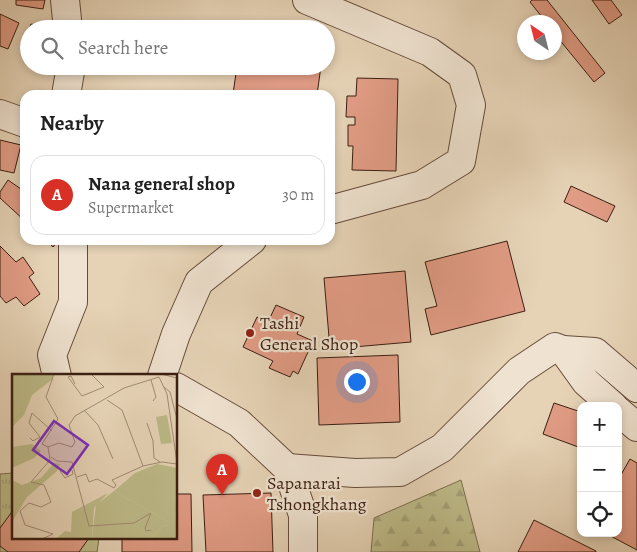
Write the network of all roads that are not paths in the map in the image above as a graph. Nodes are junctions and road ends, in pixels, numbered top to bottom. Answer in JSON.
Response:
{"nodes":[{"id":1,"x":65,"y":0,"type":"edge"},
{"id":2,"x":308,"y":0,"type":"edge"},
{"id":3,"x":67,"y":20,"type":"edge"},
{"id":4,"x":69,"y":75,"type":"edge"},
{"id":5,"x":67,"y":90,"type":"edge"},
{"id":6,"x":0,"y":114,"type":"edge"},
{"id":7,"x":20,"y":121,"type":"edge"},
{"id":8,"x":335,"y":209,"type":"edge"},
{"id":9,"x":73,"y":245,"type":"edge"},
{"id":10,"x":246,"y":245,"type":"edge"},
{"id":11,"x":563,"y":350,"type":"junction"},
{"id":12,"x":57,"y":374,"type":"edge"},
{"id":13,"x":163,"y":374,"type":"edge"},
{"id":14,"x":178,"y":388,"type":"edge"},
{"id":15,"x":637,"y":388,"type":"edge"},
{"id":16,"x":608,"y":402,"type":"edge"},
{"id":17,"x":622,"y":414,"type":"edge"},
{"id":18,"x":637,"y":427,"type":"edge"},
{"id":19,"x":287,"y":468,"type":"junction"},
{"id":20,"x":303,"y":552,"type":"edge"}],
"edges":[{"from":1,"to":3,"type":"street"},
{"from":2,"to":8,"type":"street"},
{"from":4,"to":5,"type":"street"},
{"from":6,"to":7,"type":"street"},
{"from":9,"to":12,"type":"street"},
{"from":10,"to":13,"type":"street"},
{"from":11,"to":15,"type":"street"},
{"from":11,"to":16,"type":"street"},
{"from":11,"to":19,"type":"street"},
{"from":14,"to":19,"type":"street"},
{"from":17,"to":18,"type":"street"},
{"from":19,"to":20,"type":"street"}]}
